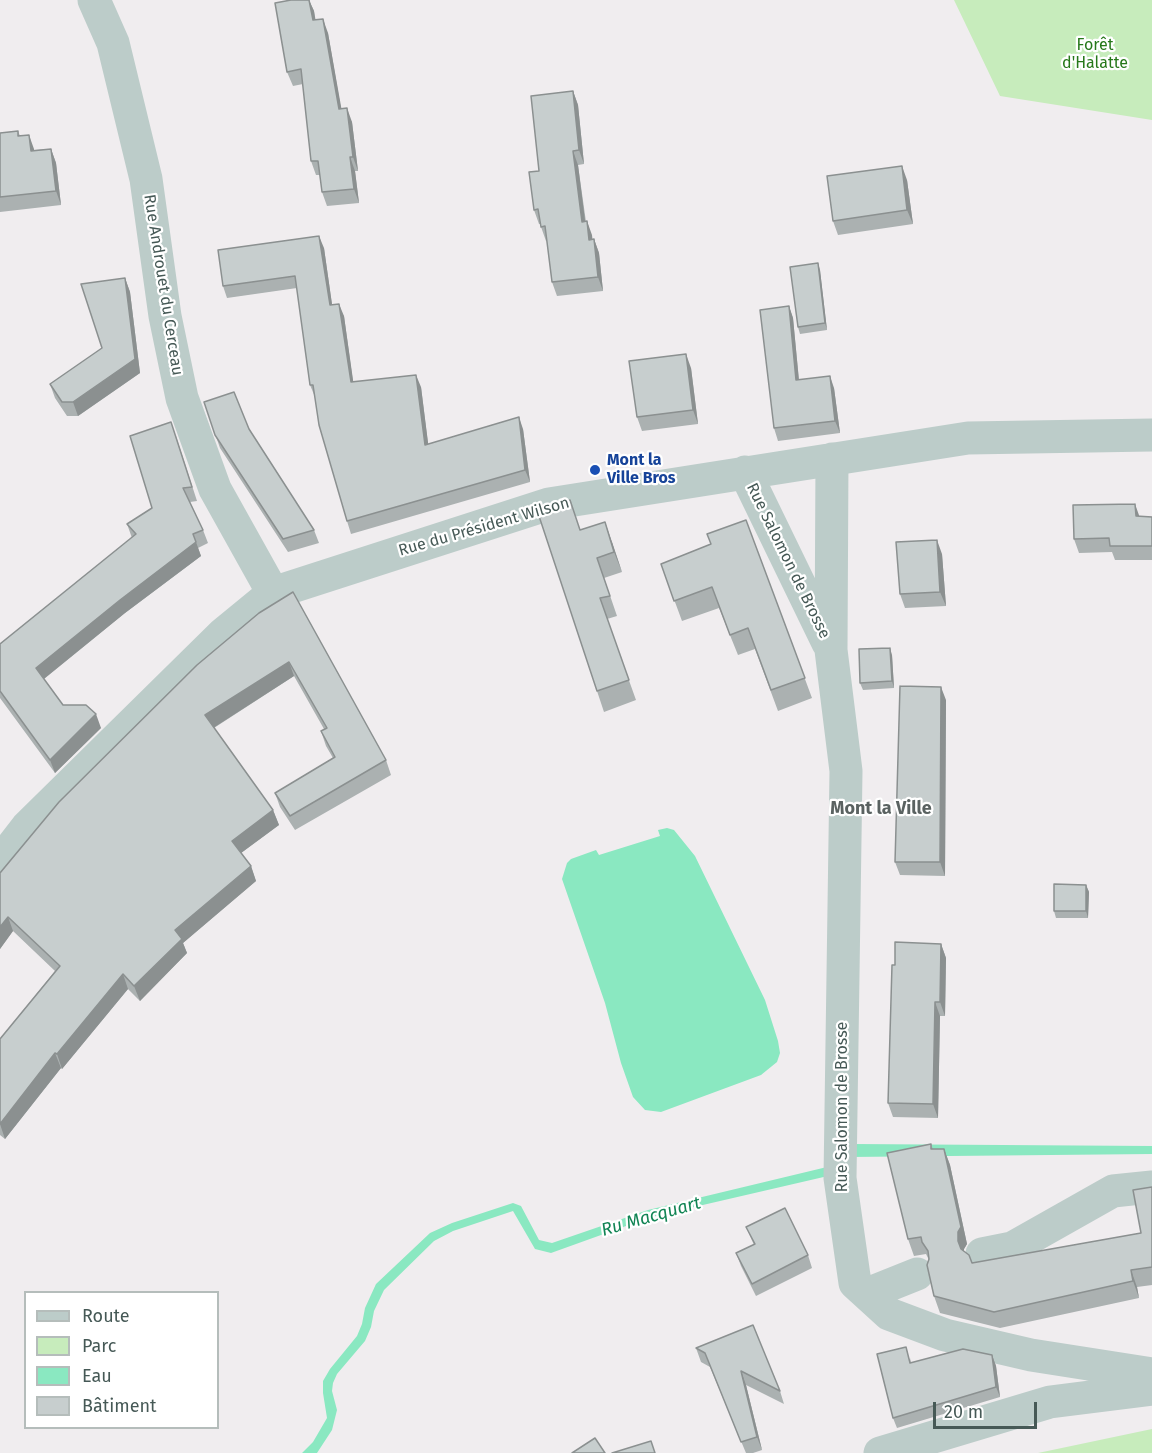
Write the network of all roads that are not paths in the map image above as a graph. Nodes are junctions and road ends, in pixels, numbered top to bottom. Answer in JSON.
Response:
{"nodes":[{"id":1,"x":94,"y":0,"type":"edge"},
{"id":2,"x":1152,"y":435,"type":"edge"},
{"id":3,"x":832,"y":459,"type":"junction"},
{"id":4,"x":745,"y":472,"type":"junction"},
{"id":5,"x":273,"y":593,"type":"junction"},
{"id":6,"x":831,"y":650,"type":"junction"},
{"id":7,"x":0,"y":862,"type":"edge"},
{"id":8,"x":1152,"y":1187,"type":"edge"},
{"id":9,"x":982,"y":1254,"type":"dead end"},
{"id":10,"x":917,"y":1274,"type":"dead end"},
{"id":11,"x":867,"y":1294,"type":"junction"},
{"id":12,"x":1152,"y":1374,"type":"edge"},
{"id":13,"x":1152,"y":1389,"type":"edge"},
{"id":14,"x":880,"y":1453,"type":"edge"}],
"edges":[{"from":1,"to":5,"type":"street","name":"Rue Androuet du Cerceau"},
{"from":2,"to":3,"type":"street","name":"Rue du Président Wilson"},
{"from":3,"to":4,"type":"street","name":"Rue du Président Wilson"},
{"from":3,"to":6,"type":"street","name":"Rue Salomon de Brosse"},
{"from":4,"to":5,"type":"street","name":"Rue du Président Wilson"},
{"from":4,"to":6,"type":"street","name":"Rue Salomon de Brosse"},
{"from":5,"to":7,"type":"street","name":"Rue du Président Wilson"},
{"from":6,"to":11,"type":"street","name":"Rue Salomon de Brosse"},
{"from":8,"to":9,"type":"street"},
{"from":10,"to":11,"type":"street"},
{"from":11,"to":12,"type":"street","name":"Rue Salomon de Brosse"},
{"from":13,"to":14,"type":"street"}]}
